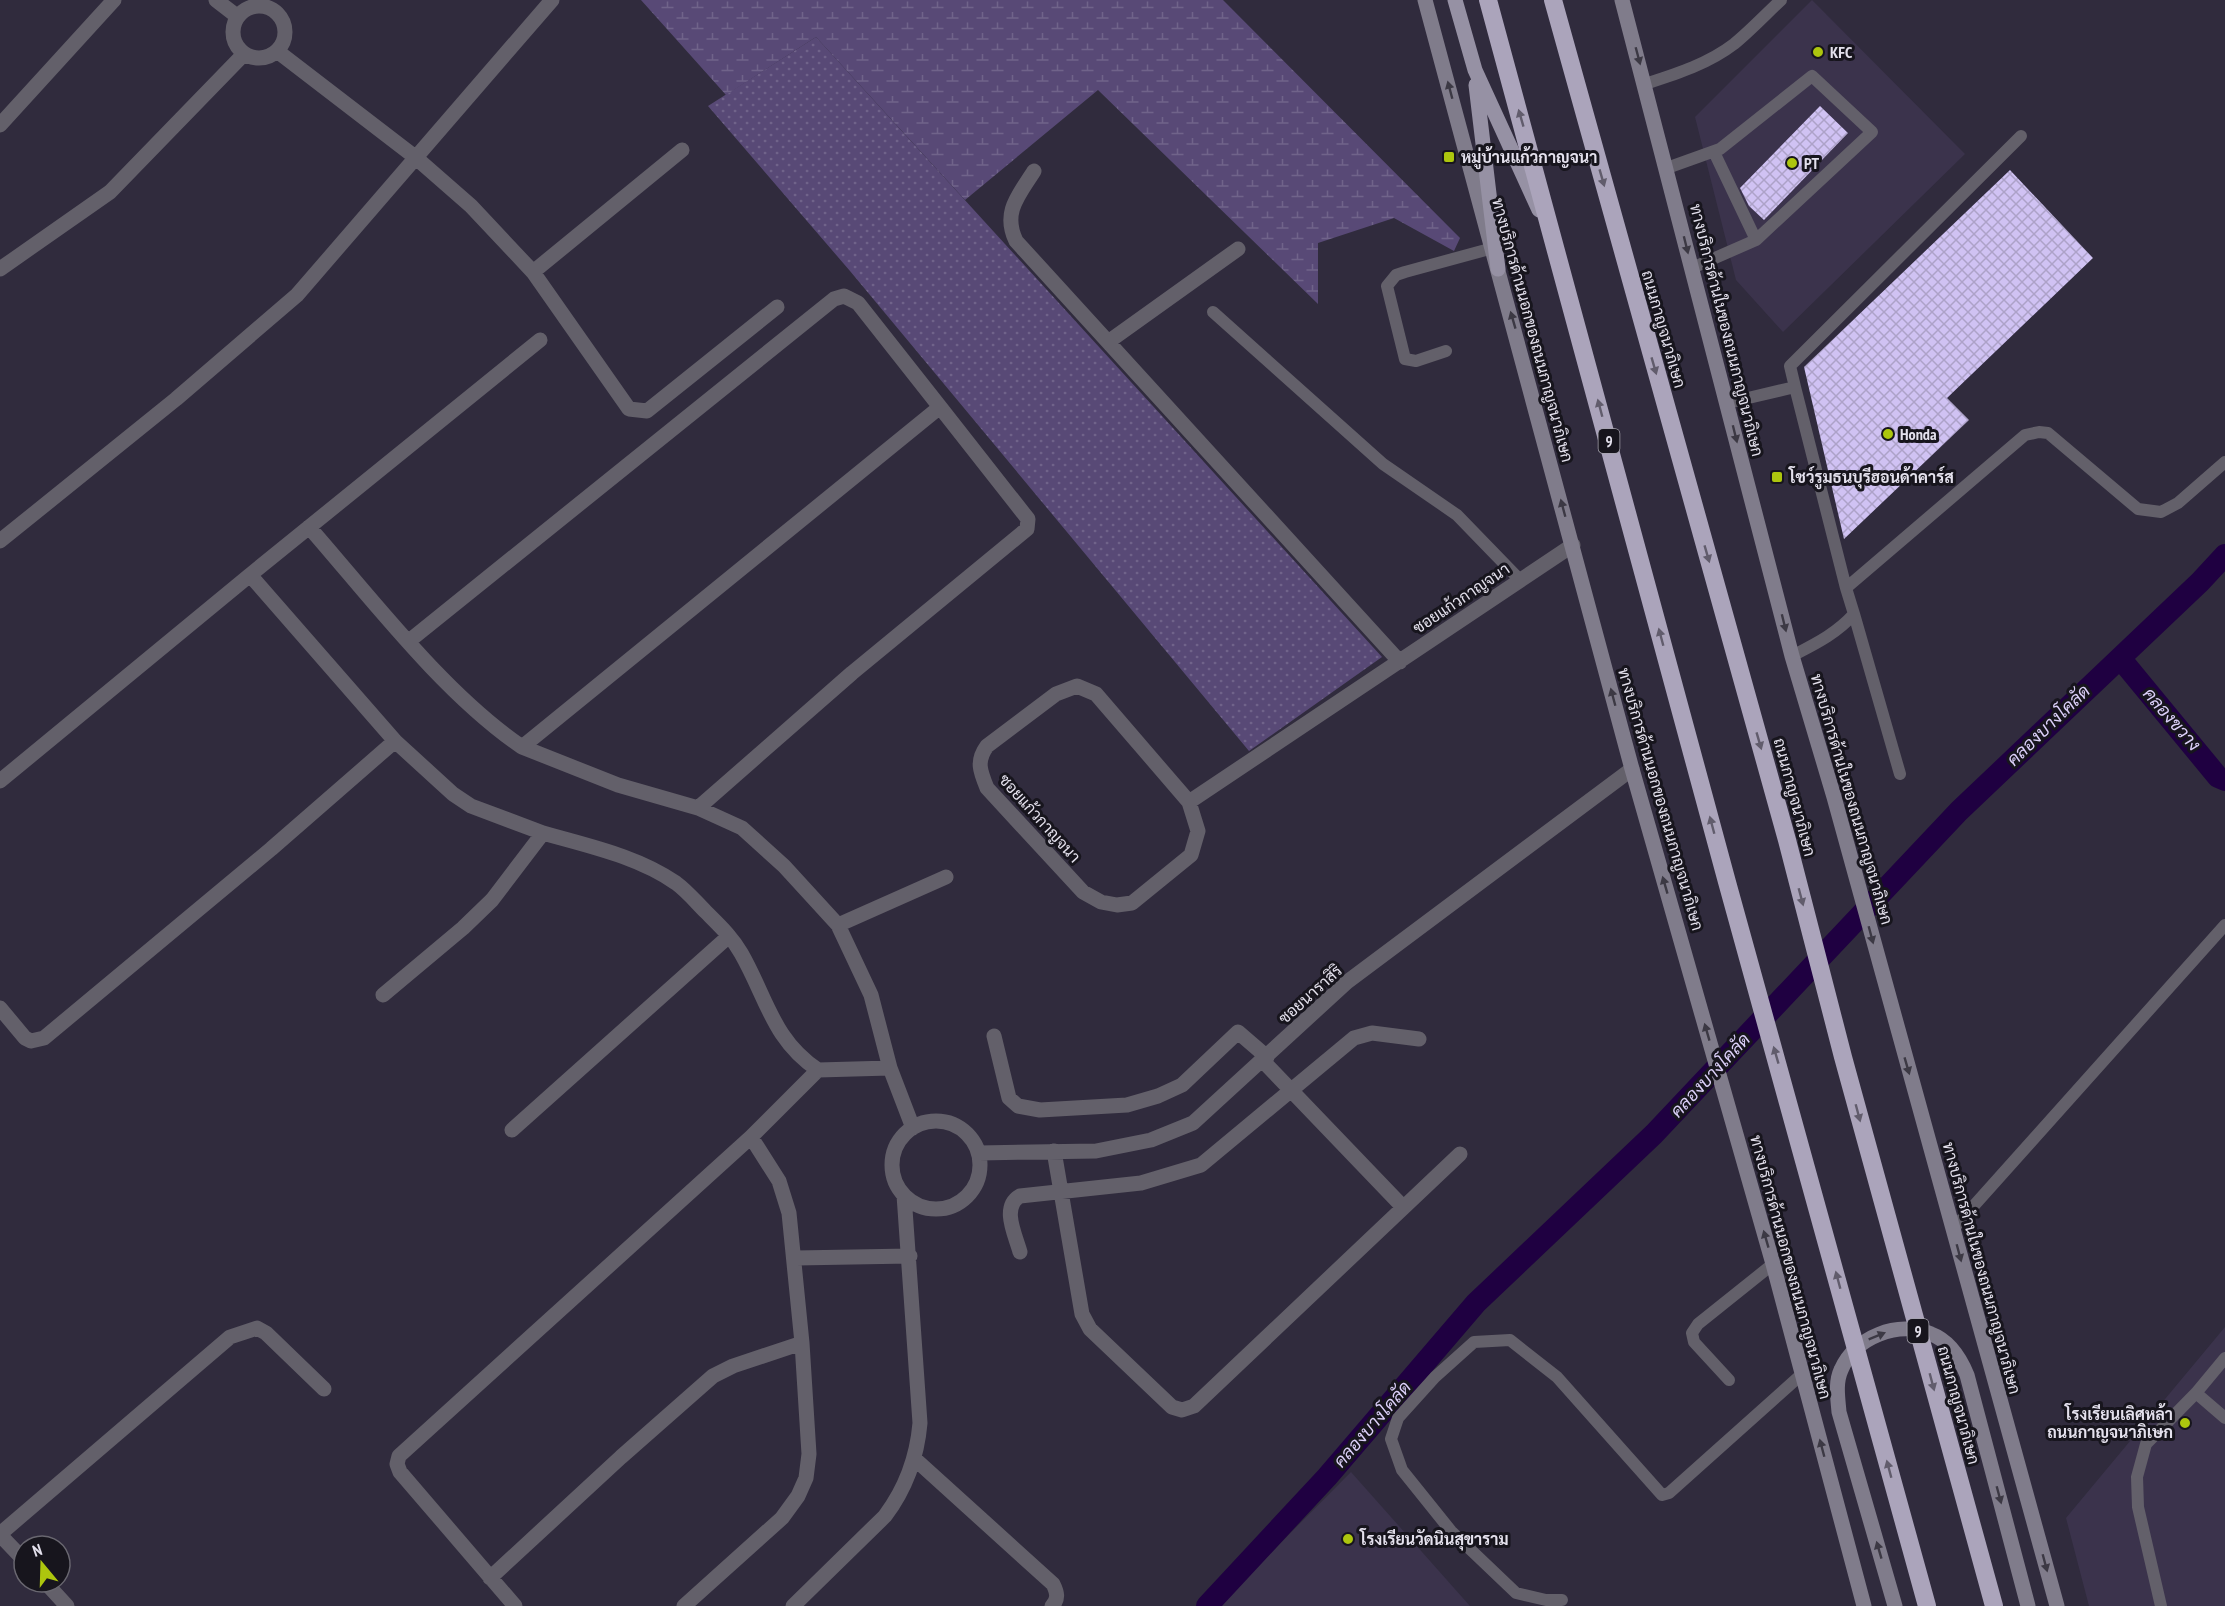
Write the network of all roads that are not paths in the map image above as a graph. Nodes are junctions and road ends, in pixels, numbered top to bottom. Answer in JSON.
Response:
{"nodes":[{"id":1,"x":114,"y":0,"type":"edge"},
{"id":2,"x":216,"y":0,"type":"edge"},
{"id":3,"x":552,"y":0,"type":"edge"},
{"id":4,"x":1425,"y":0,"type":"edge"},
{"id":5,"x":1455,"y":0,"type":"edge"},
{"id":6,"x":1488,"y":0,"type":"edge"},
{"id":7,"x":1553,"y":0,"type":"edge"},
{"id":8,"x":1566,"y":0,"type":"edge"},
{"id":9,"x":1622,"y":0,"type":"edge"},
{"id":10,"x":1781,"y":0,"type":"edge"},
{"id":11,"x":279,"y":6,"type":"edge"},
{"id":12,"x":238,"y":17,"type":"junction"},
{"id":13,"x":277,"y":51,"type":"junction"},
{"id":14,"x":244,"y":54,"type":"junction"},
{"id":15,"x":1475,"y":70,"type":"junction"},
{"id":16,"x":1572,"y":72,"type":"junction"},
{"id":17,"x":1645,"y":84,"type":"junction"},
{"id":18,"x":0,"y":125,"type":"edge"},
{"id":19,"x":2021,"y":136,"type":"dead end"},
{"id":20,"x":682,"y":150,"type":"dead end"},
{"id":21,"x":1714,"y":152,"type":"junction"},
{"id":22,"x":415,"y":157,"type":"junction"},
{"id":23,"x":1667,"y":168,"type":"junction"},
{"id":24,"x":1034,"y":171,"type":"dead end"},
{"id":25,"x":1756,"y":240,"type":"junction"},
{"id":26,"x":1493,"y":248,"type":"junction"},
{"id":27,"x":1238,"y":249,"type":"dead end"},
{"id":28,"x":1559,"y":254,"type":"junction"},
{"id":29,"x":1498,"y":268,"type":"junction"},
{"id":30,"x":1692,"y":268,"type":"junction"},
{"id":31,"x":0,"y":269,"type":"edge"},
{"id":32,"x":533,"y":272,"type":"junction"},
{"id":33,"x":777,"y":307,"type":"dead end"},
{"id":34,"x":1214,"y":312,"type":"dead end"},
{"id":35,"x":540,"y":340,"type":"dead end"},
{"id":36,"x":1108,"y":342,"type":"junction"},
{"id":37,"x":1446,"y":351,"type":"dead end"},
{"id":38,"x":1795,"y":387,"type":"junction"},
{"id":39,"x":1727,"y":403,"type":"junction"},
{"id":40,"x":940,"y":407,"type":"junction"},
{"id":41,"x":2225,"y":462,"type":"edge"},
{"id":42,"x":309,"y":527,"type":"junction"},
{"id":43,"x":0,"y":541,"type":"edge"},
{"id":44,"x":1573,"y":545,"type":"junction"},
{"id":45,"x":250,"y":575,"type":"junction"},
{"id":46,"x":1520,"y":580,"type":"junction"},
{"id":47,"x":1846,"y":588,"type":"junction"},
{"id":48,"x":1854,"y":614,"type":"junction"},
{"id":49,"x":409,"y":641,"type":"junction"},
{"id":50,"x":1792,"y":656,"type":"junction"},
{"id":51,"x":1400,"y":662,"type":"junction"},
{"id":52,"x":395,"y":741,"type":"junction"},
{"id":53,"x":522,"y":747,"type":"junction"},
{"id":54,"x":1632,"y":769,"type":"junction"},
{"id":55,"x":1900,"y":774,"type":"dead end"},
{"id":56,"x":0,"y":781,"type":"edge"},
{"id":57,"x":1190,"y":802,"type":"junction"},
{"id":58,"x":698,"y":808,"type":"junction"},
{"id":59,"x":543,"y":833,"type":"junction"},
{"id":60,"x":946,"y":877,"type":"dead end"},
{"id":61,"x":838,"y":925,"type":"junction"},
{"id":62,"x":2225,"y":925,"type":"edge"},
{"id":63,"x":729,"y":936,"type":"junction"},
{"id":64,"x":383,"y":995,"type":"dead end"},
{"id":65,"x":0,"y":1008,"type":"edge"},
{"id":66,"x":994,"y":1036,"type":"dead end"},
{"id":67,"x":1419,"y":1039,"type":"dead end"},
{"id":68,"x":1265,"y":1059,"type":"junction"},
{"id":69,"x":890,"y":1068,"type":"junction"},
{"id":70,"x":818,"y":1070,"type":"junction"},
{"id":71,"x":1291,"y":1090,"type":"junction"},
{"id":72,"x":913,"y":1128,"type":"junction"},
{"id":73,"x":512,"y":1130,"type":"dead end"},
{"id":74,"x":752,"y":1137,"type":"junction"},
{"id":75,"x":1054,"y":1151,"type":"junction"},
{"id":76,"x":979,"y":1153,"type":"junction"},
{"id":77,"x":1460,"y":1154,"type":"dead end"},
{"id":78,"x":1061,"y":1191,"type":"junction"},
{"id":79,"x":904,"y":1195,"type":"junction"},
{"id":80,"x":1402,"y":1206,"type":"junction"},
{"id":81,"x":1953,"y":1229,"type":"junction"},
{"id":82,"x":1020,"y":1252,"type":"dead end"},
{"id":83,"x":910,"y":1256,"type":"junction"},
{"id":84,"x":796,"y":1258,"type":"junction"},
{"id":85,"x":1773,"y":1264,"type":"junction"},
{"id":86,"x":802,"y":1343,"type":"junction"},
{"id":87,"x":2225,"y":1358,"type":"edge"},
{"id":88,"x":1802,"y":1374,"type":"junction"},
{"id":89,"x":1729,"y":1380,"type":"dead end"},
{"id":90,"x":324,"y":1389,"type":"dead end"},
{"id":91,"x":2196,"y":1393,"type":"junction"},
{"id":92,"x":2225,"y":1418,"type":"edge"},
{"id":93,"x":916,"y":1460,"type":"junction"},
{"id":94,"x":0,"y":1534,"type":"edge"},
{"id":95,"x":12,"y":1547,"type":"edge"},
{"id":96,"x":490,"y":1578,"type":"junction"},
{"id":97,"x":56,"y":1594,"type":"edge"},
{"id":98,"x":1562,"y":1600,"type":"dead end"},
{"id":99,"x":67,"y":1606,"type":"edge"},
{"id":100,"x":515,"y":1606,"type":"edge"},
{"id":101,"x":684,"y":1606,"type":"edge"},
{"id":102,"x":794,"y":1606,"type":"edge"},
{"id":103,"x":1052,"y":1606,"type":"edge"},
{"id":104,"x":1864,"y":1606,"type":"edge"},
{"id":105,"x":1895,"y":1606,"type":"edge"},
{"id":106,"x":1927,"y":1606,"type":"edge"},
{"id":107,"x":1994,"y":1606,"type":"edge"},
{"id":108,"x":2028,"y":1606,"type":"edge"},
{"id":109,"x":2057,"y":1606,"type":"edge"},
{"id":110,"x":2161,"y":1606,"type":"edge"}],
"edges":[{"from":1,"to":18,"type":"street"},
{"from":2,"to":12,"type":"street"},
{"from":3,"to":22,"type":"street"},
{"from":26,"to":4,"type":"main road","name":"ทางบริการด้านนอกของถนนกาญจนาภิเษก","one_way":true},
{"from":5,"to":15,"type":"main road"},
{"from":28,"to":6,"type":"highway","number":"9","one_way":true},
{"from":7,"to":16,"type":"highway","name":"ถนนกาญจนาภิเษก","number":"9"},
{"from":8,"to":16,"type":"highway"},
{"from":9,"to":17,"type":"main road","name":"ทางบริการด้านในของถนนกาญจนาภิเษก","one_way":true},
{"from":10,"to":17,"type":"lane"},
{"from":11,"to":12,"type":"street"},
{"from":11,"to":13,"type":"street"},
{"from":12,"to":14,"type":"street"},
{"from":13,"to":14,"type":"street"},
{"from":13,"to":22,"type":"street"},
{"from":14,"to":31,"type":"street"},
{"from":15,"to":28,"type":"main road"},
{"from":15,"to":29,"type":"main road"},
{"from":16,"to":107,"type":"highway","name":"ถนนกาญจนาภิเษก","number":"9","one_way":true},
{"from":17,"to":23,"type":"main road","name":"ทางบริการด้านในของถนนกาญจนาภิเษก"},
{"from":19,"to":38,"type":"lane"},
{"from":20,"to":32,"type":"street"},
{"from":21,"to":23,"type":"lane"},
{"from":21,"to":25,"type":"lane"},
{"from":21,"to":25,"type":"lane"},
{"from":22,"to":32,"type":"street"},
{"from":22,"to":43,"type":"street"},
{"from":23,"to":30,"type":"main road","name":"ทางบริการด้านในของถนนกาญจนาภิเษก","one_way":true},
{"from":24,"to":36,"type":"street"},
{"from":25,"to":30,"type":"lane"},
{"from":26,"to":29,"type":"main road","name":"ทางบริการด้านนอกของถนนกาญจนาภิเษก"},
{"from":26,"to":37,"type":"lane"},
{"from":27,"to":36,"type":"street"},
{"from":106,"to":28,"type":"highway","number":"9","one_way":true},
{"from":44,"to":29,"type":"main road","name":"ทางบริการด้านนอกของถนนกาญจนาภิเษก","one_way":true},
{"from":30,"to":39,"type":"main road","name":"ทางบริการด้านในของถนนกาญจนาภิเษก"},
{"from":32,"to":33,"type":"street"},
{"from":34,"to":46,"type":"lane"},
{"from":35,"to":42,"type":"street"},
{"from":36,"to":51,"type":"street"},
{"from":38,"to":39,"type":"lane"},
{"from":38,"to":47,"type":"lane"},
{"from":39,"to":50,"type":"main road","name":"ทางบริการด้านในของถนนกาญจนาภิเษก","one_way":true},
{"from":40,"to":49,"type":"street"},
{"from":40,"to":53,"type":"street"},
{"from":40,"to":58,"type":"street"},
{"from":41,"to":47,"type":"lane"},
{"from":42,"to":45,"type":"street"},
{"from":42,"to":49,"type":"street"},
{"from":44,"to":46,"type":"street","name":"ซอยแก้วกาญจนา"},
{"from":54,"to":44,"type":"main road","name":"ทางบริการด้านนอกของถนนกาญจนาภิเษก","one_way":true},
{"from":45,"to":52,"type":"street"},
{"from":45,"to":56,"type":"street"},
{"from":46,"to":51,"type":"street","name":"ซอยแก้วกาญจนา"},
{"from":47,"to":48,"type":"lane"},
{"from":48,"to":50,"type":"lane"},
{"from":48,"to":55,"type":"lane"},
{"from":49,"to":53,"type":"street"},
{"from":50,"to":81,"type":"main road","name":"ทางบริการด้านในของถนนกาญจนาภิเษก","one_way":true},
{"from":51,"to":57,"type":"street","name":"ซอยแก้วกาญจนา"},
{"from":52,"to":59,"type":"street"},
{"from":52,"to":65,"type":"street"},
{"from":53,"to":58,"type":"street"},
{"from":54,"to":68,"type":"street","name":"ซอยนาราสิริ"},
{"from":85,"to":54,"type":"main road","name":"ทางบริการด้านนอกของถนนกาญจนาภิเษก","one_way":true},
{"from":57,"to":57,"type":"street","name":"ซอยแก้วกาญจนา"},
{"from":58,"to":61,"type":"street"},
{"from":59,"to":63,"type":"street"},
{"from":59,"to":64,"type":"street"},
{"from":60,"to":61,"type":"street"},
{"from":61,"to":69,"type":"street"},
{"from":62,"to":81,"type":"lane"},
{"from":63,"to":70,"type":"street"},
{"from":63,"to":73,"type":"street"},
{"from":66,"to":68,"type":"street"},
{"from":67,"to":71,"type":"street"},
{"from":68,"to":71,"type":"street"},
{"from":68,"to":75,"type":"street","name":"ซอยนาราสิริ"},
{"from":69,"to":70,"type":"street"},
{"from":69,"to":72,"type":"street"},
{"from":70,"to":74,"type":"street"},
{"from":71,"to":78,"type":"street"},
{"from":71,"to":80,"type":"street"},
{"from":72,"to":76,"type":"street"},
{"from":72,"to":79,"type":"street"},
{"from":74,"to":84,"type":"street"},
{"from":74,"to":96,"type":"street"},
{"from":75,"to":76,"type":"street","name":"ซอยนาราสิริ"},
{"from":75,"to":78,"type":"street"},
{"from":76,"to":79,"type":"street"},
{"from":77,"to":80,"type":"street"},
{"from":78,"to":80,"type":"street"},
{"from":78,"to":82,"type":"street"},
{"from":79,"to":83,"type":"street"},
{"from":81,"to":109,"type":"main road","name":"ทางบริการด้านในของถนนกาญจนาภิเษก","one_way":true},
{"from":83,"to":84,"type":"street"},
{"from":83,"to":93,"type":"street"},
{"from":84,"to":86,"type":"street"},
{"from":85,"to":88,"type":"main road","name":"ทางบริการด้านนอกของถนนกาญจนาภิเษก"},
{"from":85,"to":89,"type":"lane"},
{"from":86,"to":96,"type":"street"},
{"from":86,"to":101,"type":"street"},
{"from":87,"to":91,"type":"lane"},
{"from":88,"to":98,"type":"lane"},
{"from":104,"to":88,"type":"main road","name":"ทางบริการด้านนอกของถนนกาญจนาภิเษก","one_way":true},
{"from":90,"to":94,"type":"street"},
{"from":91,"to":92,"type":"lane"},
{"from":91,"to":110,"type":"lane"},
{"from":93,"to":102,"type":"street"},
{"from":93,"to":103,"type":"street"},
{"from":94,"to":95,"type":"street"},
{"from":96,"to":100,"type":"street"},
{"from":97,"to":99,"type":"street"},
{"from":105,"to":108,"type":"main road","one_way":true}]}
